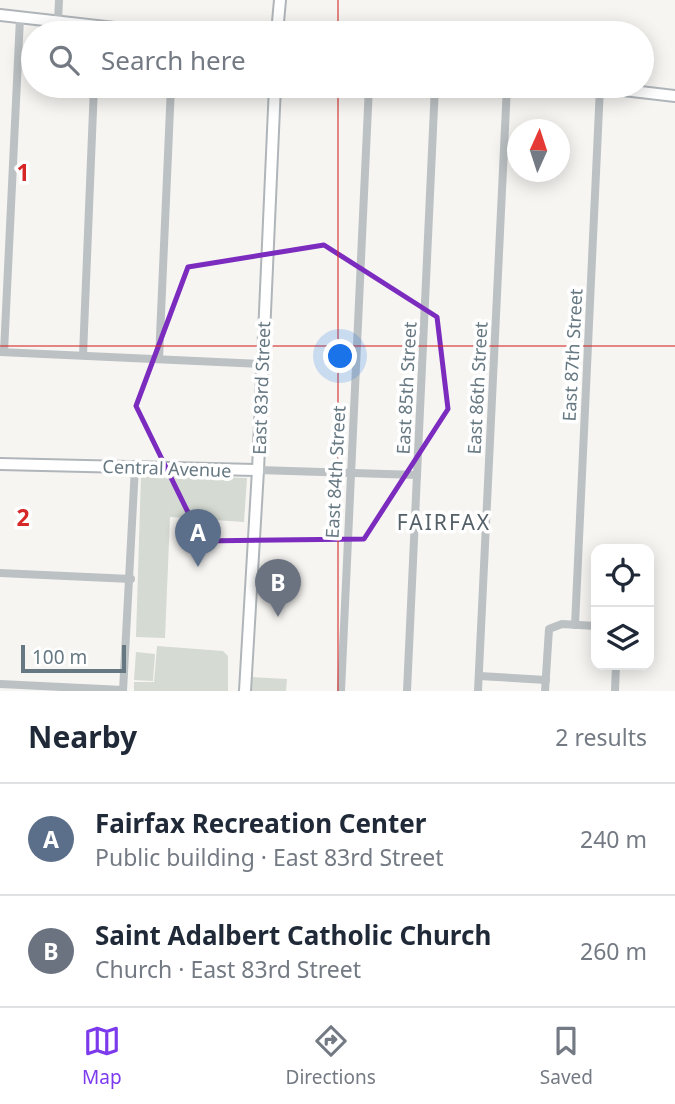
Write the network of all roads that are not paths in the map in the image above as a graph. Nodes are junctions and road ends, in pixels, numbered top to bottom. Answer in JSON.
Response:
{"nodes":[{"id":1,"x":59,"y":0,"type":"edge"},
{"id":2,"x":280,"y":0,"type":"edge"},
{"id":3,"x":0,"y":15,"type":"edge"},
{"id":4,"x":20,"y":18,"type":"junction"},
{"id":5,"x":48,"y":21,"type":"edge"},
{"id":6,"x":58,"y":21,"type":"edge"},
{"id":7,"x":279,"y":21,"type":"edge"},
{"id":8,"x":654,"y":94,"type":"edge"},
{"id":9,"x":675,"y":96,"type":"edge"},
{"id":10,"x":94,"y":98,"type":"edge"},
{"id":11,"x":171,"y":98,"type":"edge"},
{"id":12,"x":274,"y":98,"type":"edge"},
{"id":13,"x":368,"y":98,"type":"edge"},
{"id":14,"x":434,"y":98,"type":"edge"},
{"id":15,"x":506,"y":98,"type":"edge"},
{"id":16,"x":594,"y":98,"type":"edge"},
{"id":17,"x":2,"y":352,"type":"edge"},
{"id":18,"x":83,"y":355,"type":"junction"},
{"id":19,"x":159,"y":359,"type":"junction"},
{"id":20,"x":262,"y":364,"type":"junction"},
{"id":21,"x":0,"y":464,"type":"edge"},
{"id":22,"x":135,"y":467,"type":"junction"},
{"id":23,"x":258,"y":470,"type":"junction"},
{"id":24,"x":351,"y":472,"type":"junction"},
{"id":25,"x":417,"y":475,"type":"junction"},
{"id":26,"x":0,"y":573,"type":"edge"},
{"id":27,"x":131,"y":579,"type":"junction"},
{"id":28,"x":575,"y":625,"type":"junction"},
{"id":29,"x":591,"y":626,"type":"edge"},
{"id":30,"x":616,"y":670,"type":"edge"},
{"id":31,"x":479,"y":676,"type":"junction"},
{"id":32,"x":546,"y":680,"type":"junction"},
{"id":33,"x":0,"y":684,"type":"edge"},
{"id":34,"x":123,"y":691,"type":"edge"},
{"id":35,"x":245,"y":691,"type":"edge"},
{"id":36,"x":341,"y":691,"type":"edge"},
{"id":37,"x":407,"y":691,"type":"edge"},
{"id":38,"x":478,"y":691,"type":"edge"},
{"id":39,"x":545,"y":691,"type":"edge"},
{"id":40,"x":615,"y":691,"type":"edge"}],
"edges":[{"from":1,"to":6,"type":"street"},
{"from":2,"to":7,"type":"street"},
{"from":3,"to":4,"type":"street"},
{"from":4,"to":5,"type":"street"},
{"from":4,"to":17,"type":"street"},
{"from":8,"to":9,"type":"street"},
{"from":10,"to":18,"type":"street"},
{"from":11,"to":19,"type":"street"},
{"from":12,"to":20,"type":"street","name":"East 83rd Street"},
{"from":13,"to":24,"type":"street","name":"East 84th Street"},
{"from":14,"to":25,"type":"street","name":"East 85th Street"},
{"from":15,"to":31,"type":"street","name":"East 86th Street"},
{"from":16,"to":28,"type":"street","name":"East 87th Street"},
{"from":17,"to":18,"type":"street"},
{"from":18,"to":19,"type":"street"},
{"from":19,"to":20,"type":"street"},
{"from":20,"to":23,"type":"street","name":"East 83rd Street"},
{"from":21,"to":22,"type":"street","name":"Central Avenue"},
{"from":22,"to":23,"type":"street","name":"Central Avenue"},
{"from":22,"to":27,"type":"street"},
{"from":23,"to":24,"type":"street","name":"Central Avenue"},
{"from":23,"to":35,"type":"street","name":"East 83rd Street"},
{"from":24,"to":25,"type":"street","name":"Central Avenue"},
{"from":24,"to":36,"type":"street","name":"East 84th Street"},
{"from":25,"to":37,"type":"street","name":"East 85th Street"},
{"from":26,"to":27,"type":"street"},
{"from":27,"to":34,"type":"street"},
{"from":28,"to":29,"type":"street"},
{"from":28,"to":32,"type":"street"},
{"from":30,"to":40,"type":"street"},
{"from":31,"to":32,"type":"street"},
{"from":31,"to":38,"type":"street","name":"East 86th Street"},
{"from":32,"to":39,"type":"street"},
{"from":33,"to":34,"type":"street"}]}
